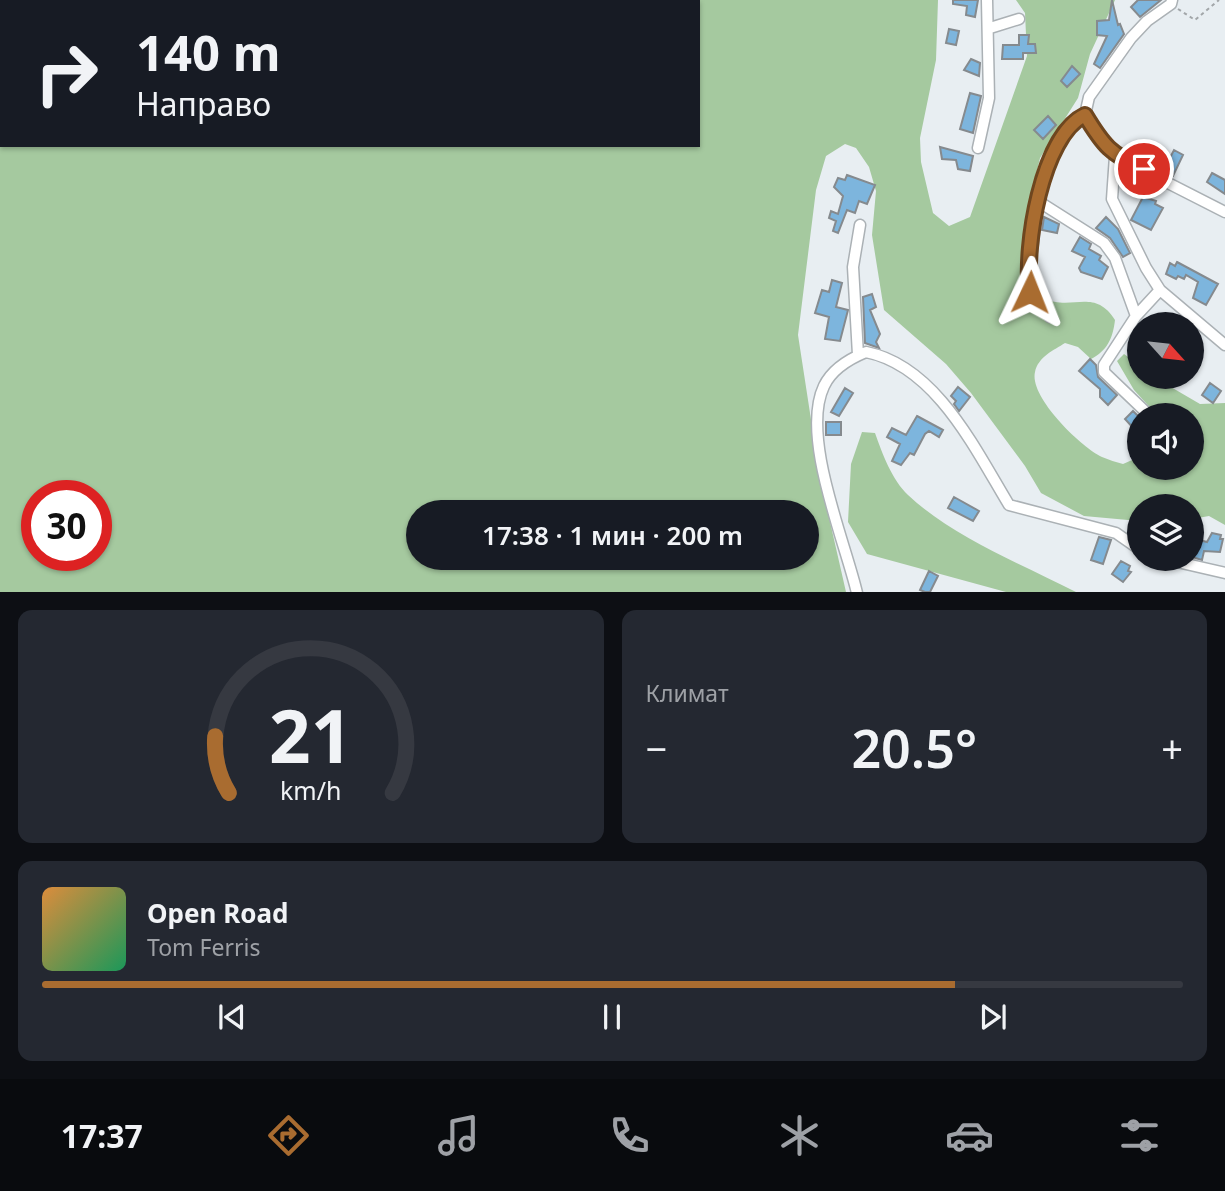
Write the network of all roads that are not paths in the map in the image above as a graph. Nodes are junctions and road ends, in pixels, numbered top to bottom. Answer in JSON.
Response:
{"nodes":[{"id":1,"x":987,"y":0,"type":"edge"},
{"id":2,"x":1172,"y":2,"type":"edge"},
{"id":3,"x":1019,"y":19,"type":"dead end"},
{"id":4,"x":990,"y":28,"type":"junction"},
{"id":5,"x":1085,"y":115,"type":"junction"},
{"id":6,"x":978,"y":148,"type":"dead end"},
{"id":7,"x":1115,"y":156,"type":"junction"},
{"id":8,"x":1039,"y":202,"type":"junction"},
{"id":9,"x":1225,"y":212,"type":"edge"},
{"id":10,"x":860,"y":225,"type":"dead end"},
{"id":11,"x":1160,"y":290,"type":"junction"},
{"id":12,"x":1135,"y":312,"type":"edge"},
{"id":13,"x":1140,"y":312,"type":"edge"},
{"id":14,"x":1050,"y":317,"type":"dead end"},
{"id":15,"x":1127,"y":329,"type":"edge"},
{"id":16,"x":1225,"y":345,"type":"edge"},
{"id":17,"x":858,"y":355,"type":"junction"},
{"id":18,"x":1136,"y":403,"type":"edge"},
{"id":19,"x":1127,"y":541,"type":"edge"},
{"id":20,"x":1204,"y":567,"type":"edge"},
{"id":21,"x":1225,"y":572,"type":"edge"},
{"id":22,"x":857,"y":592,"type":"edge"}],
"edges":[{"from":1,"to":4,"type":"street"},
{"from":2,"to":5,"type":"street"},
{"from":3,"to":4,"type":"street"},
{"from":4,"to":6,"type":"street"},
{"from":5,"to":7,"type":"street"},
{"from":5,"to":8,"type":"street"},
{"from":7,"to":9,"type":"street"},
{"from":7,"to":11,"type":"street"},
{"from":8,"to":12,"type":"street"},
{"from":8,"to":14,"type":"street"},
{"from":10,"to":17,"type":"street"},
{"from":11,"to":13,"type":"street"},
{"from":11,"to":16,"type":"street"},
{"from":15,"to":18,"type":"street"},
{"from":17,"to":19,"type":"street"},
{"from":17,"to":22,"type":"street"},
{"from":20,"to":21,"type":"street"}]}
